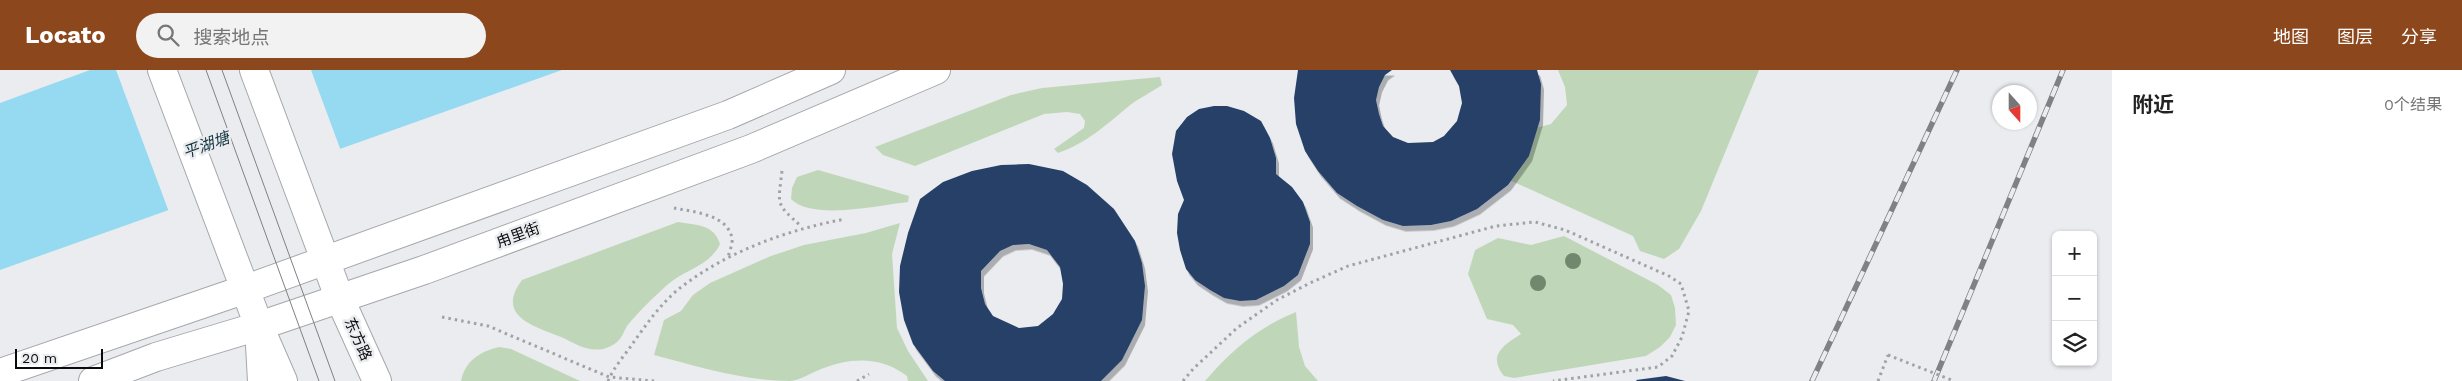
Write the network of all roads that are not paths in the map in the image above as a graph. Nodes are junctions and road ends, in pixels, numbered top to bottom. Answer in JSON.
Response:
{"nodes":[{"id":1,"x":162,"y":70,"type":"edge"},
{"id":2,"x":254,"y":70,"type":"edge"},
{"id":3,"x":830,"y":70,"type":"edge"},
{"id":4,"x":936,"y":70,"type":"edge"},
{"id":5,"x":326,"y":260,"type":"junction"},
{"id":6,"x":246,"y":289,"type":"junction"},
{"id":7,"x":339,"y":297,"type":"junction"},
{"id":8,"x":259,"y":326,"type":"junction"},
{"id":9,"x":0,"y":373,"type":"edge"},
{"id":10,"x":93,"y":381,"type":"edge"},
{"id":11,"x":262,"y":381,"type":"edge"},
{"id":12,"x":284,"y":381,"type":"edge"},
{"id":13,"x":377,"y":381,"type":"edge"}],
"edges":[{"from":1,"to":6,"type":"main road"},
{"from":2,"to":5,"type":"main road","name":"东方路"},
{"from":3,"to":5,"type":"main road"},
{"from":4,"to":7,"type":"main road","name":"甪里街"},
{"from":5,"to":6,"type":"main road"},
{"from":5,"to":7,"type":"main road","name":"东方路"},
{"from":6,"to":8,"type":"main road"},
{"from":6,"to":9,"type":"main road"},
{"from":7,"to":8,"type":"main road","name":"甪里街"},
{"from":7,"to":13,"type":"main road","name":"东方路"},
{"from":8,"to":10,"type":"main road","name":"甪里街"},
{"from":8,"to":11,"type":"main road"},
{"from":8,"to":12,"type":"main road"}]}
